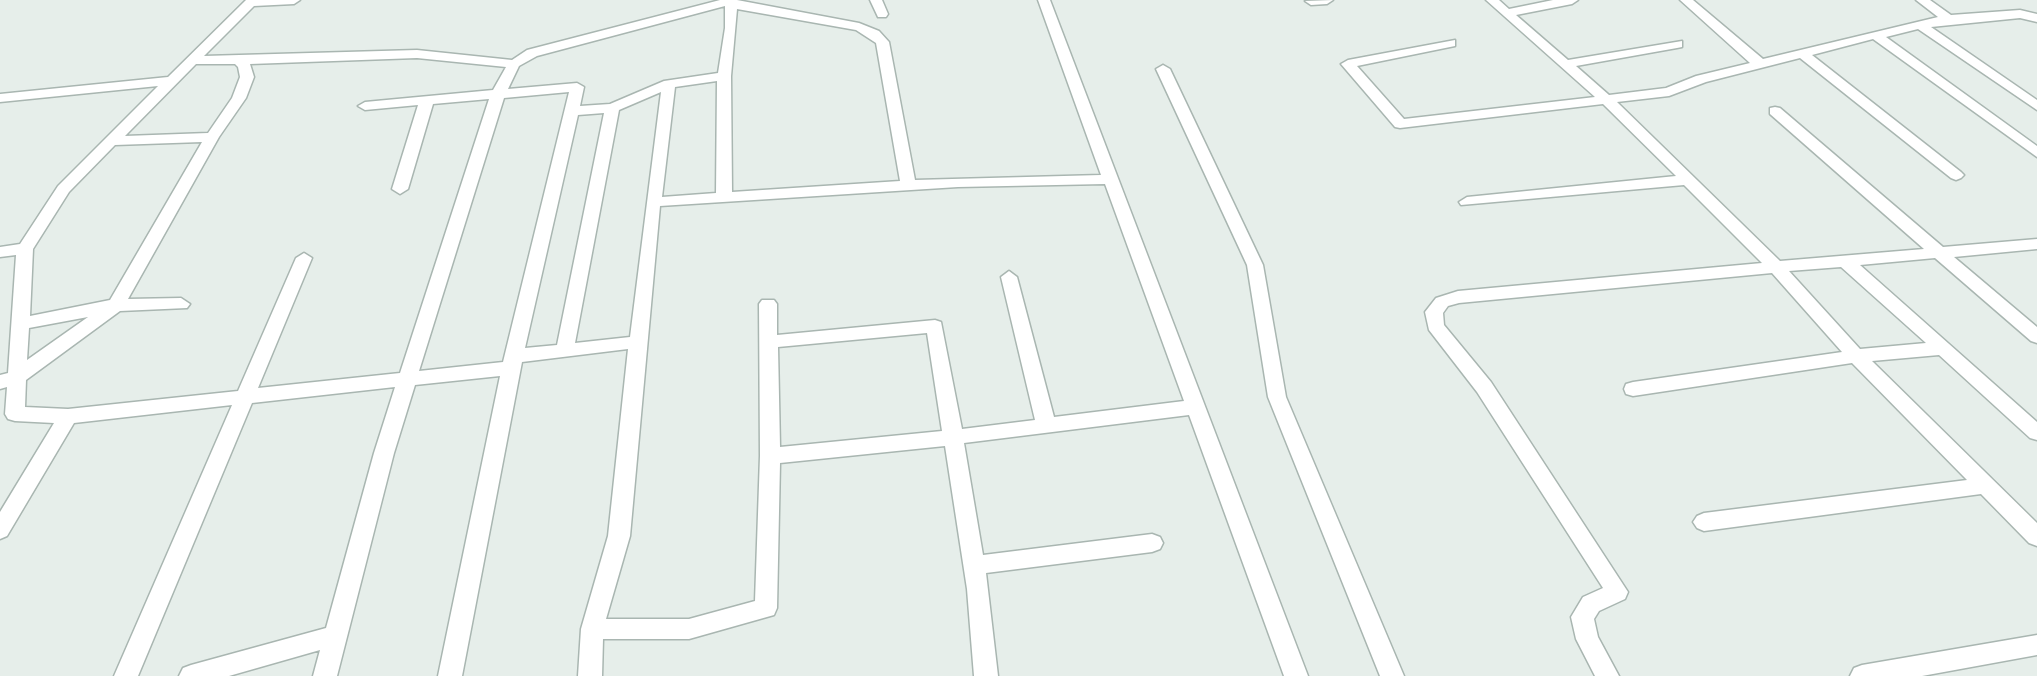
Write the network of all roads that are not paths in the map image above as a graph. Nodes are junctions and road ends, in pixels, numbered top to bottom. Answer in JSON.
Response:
{"nodes":[{"id":1,"x":294,"y":0,"type":"edge"},
{"id":2,"x":876,"y":0,"type":"edge"},
{"id":3,"x":1044,"y":0,"type":"edge"},
{"id":4,"x":1327,"y":0,"type":"edge"},
{"id":5,"x":1491,"y":0,"type":"edge"},
{"id":6,"x":1572,"y":0,"type":"edge"},
{"id":7,"x":1686,"y":0,"type":"edge"},
{"id":8,"x":1941,"y":0,"type":"edge"},
{"id":9,"x":252,"y":1,"type":"edge"},
{"id":10,"x":1311,"y":1,"type":"edge"},
{"id":11,"x":1924,"y":1,"type":"edge"},
{"id":12,"x":731,"y":2,"type":"edge"},
{"id":13,"x":882,"y":14,"type":"dead end"},
{"id":14,"x":1506,"y":14,"type":"junction"},
{"id":15,"x":2037,"y":18,"type":"edge"},
{"id":16,"x":1948,"y":19,"type":"junction"},
{"id":17,"x":1920,"y":25,"type":"junction"},
{"id":18,"x":1875,"y":34,"type":"junction"},
{"id":19,"x":1450,"y":43,"type":"dead end"},
{"id":20,"x":1677,"y":44,"type":"dead end"},
{"id":21,"x":1803,"y":54,"type":"junction"},
{"id":22,"x":193,"y":60,"type":"junction"},
{"id":23,"x":238,"y":60,"type":"junction"},
{"id":24,"x":1566,"y":63,"type":"junction"},
{"id":25,"x":514,"y":64,"type":"junction"},
{"id":26,"x":1761,"y":65,"type":"junction"},
{"id":27,"x":1163,"y":69,"type":"dead end"},
{"id":28,"x":724,"y":76,"type":"junction"},
{"id":29,"x":171,"y":81,"type":"junction"},
{"id":30,"x":669,"y":84,"type":"junction"},
{"id":31,"x":498,"y":94,"type":"junction"},
{"id":32,"x":0,"y":98,"type":"edge"},
{"id":33,"x":427,"y":100,"type":"junction"},
{"id":34,"x":1608,"y":101,"type":"junction"},
{"id":35,"x":365,"y":106,"type":"dead end"},
{"id":36,"x":2037,"y":106,"type":"edge"},
{"id":37,"x":612,"y":108,"type":"junction"},
{"id":38,"x":571,"y":111,"type":"junction"},
{"id":39,"x":1775,"y":111,"type":"dead end"},
{"id":40,"x":212,"y":137,"type":"junction"},
{"id":41,"x":111,"y":141,"type":"junction"},
{"id":42,"x":2037,"y":153,"type":"edge"},
{"id":43,"x":1956,"y":175,"type":"dead end"},
{"id":44,"x":1112,"y":179,"type":"junction"},
{"id":45,"x":1686,"y":180,"type":"junction"},
{"id":46,"x":909,"y":187,"type":"junction"},
{"id":47,"x":400,"y":189,"type":"dead end"},
{"id":48,"x":724,"y":196,"type":"junction"},
{"id":49,"x":653,"y":202,"type":"junction"},
{"id":50,"x":1467,"y":202,"type":"dead end"},
{"id":51,"x":2037,"y":244,"type":"edge"},
{"id":52,"x":25,"y":249,"type":"junction"},
{"id":53,"x":1937,"y":251,"type":"junction"},
{"id":54,"x":0,"y":252,"type":"edge"},
{"id":55,"x":304,"y":258,"type":"dead end"},
{"id":56,"x":1845,"y":262,"type":"junction"},
{"id":57,"x":1777,"y":268,"type":"junction"},
{"id":58,"x":1009,"y":277,"type":"dead end"},
{"id":59,"x":181,"y":304,"type":"dead end"},
{"id":60,"x":768,"y":304,"type":"dead end"},
{"id":61,"x":116,"y":305,"type":"junction"},
{"id":62,"x":21,"y":324,"type":"junction"},
{"id":63,"x":2037,"y":336,"type":"edge"},
{"id":64,"x":638,"y":342,"type":"junction"},
{"id":65,"x":769,"y":342,"type":"junction"},
{"id":66,"x":1943,"y":348,"type":"junction"},
{"id":67,"x":565,"y":351,"type":"junction"},
{"id":68,"x":1856,"y":356,"type":"junction"},
{"id":69,"x":513,"y":362,"type":"junction"},
{"id":70,"x":19,"y":376,"type":"junction"},
{"id":71,"x":409,"y":379,"type":"junction"},
{"id":72,"x":0,"y":382,"type":"edge"},
{"id":73,"x":1633,"y":389,"type":"dead end"},
{"id":74,"x":245,"y":397,"type":"junction"},
{"id":75,"x":1195,"y":407,"type":"junction"},
{"id":76,"x":68,"y":416,"type":"junction"},
{"id":77,"x":1046,"y":426,"type":"junction"},
{"id":78,"x":2037,"y":433,"type":"edge"},
{"id":79,"x":955,"y":437,"type":"junction"},
{"id":80,"x":770,"y":456,"type":"junction"},
{"id":81,"x":1983,"y":486,"type":"junction"},
{"id":82,"x":1704,"y":522,"type":"dead end"},
{"id":83,"x":0,"y":530,"type":"edge"},
{"id":84,"x":2037,"y":537,"type":"edge"},
{"id":85,"x":1152,"y":543,"type":"dead end"},
{"id":86,"x":974,"y":565,"type":"junction"},
{"id":87,"x":592,"y":629,"type":"junction"},
{"id":88,"x":335,"y":636,"type":"junction"},
{"id":89,"x":2037,"y":645,"type":"edge"},
{"id":90,"x":126,"y":676,"type":"edge"},
{"id":91,"x":191,"y":676,"type":"edge"},
{"id":92,"x":325,"y":676,"type":"edge"},
{"id":93,"x":450,"y":676,"type":"edge"},
{"id":94,"x":590,"y":676,"type":"edge"},
{"id":95,"x":986,"y":676,"type":"edge"},
{"id":96,"x":1296,"y":676,"type":"edge"},
{"id":97,"x":1392,"y":676,"type":"edge"},
{"id":98,"x":1607,"y":676,"type":"edge"},
{"id":99,"x":1862,"y":676,"type":"edge"}],
"edges":[{"from":1,"to":9,"type":"street"},
{"from":2,"to":13,"type":"street"},
{"from":3,"to":44,"type":"street"},
{"from":4,"to":10,"type":"street"},
{"from":5,"to":14,"type":"street"},
{"from":6,"to":14,"type":"street"},
{"from":7,"to":26,"type":"street"},
{"from":8,"to":11,"type":"street"},
{"from":9,"to":22,"type":"street"},
{"from":11,"to":16,"type":"street"},
{"from":12,"to":25,"type":"street"},
{"from":12,"to":28,"type":"street"},
{"from":12,"to":46,"type":"street"},
{"from":14,"to":24,"type":"street"},
{"from":15,"to":16,"type":"street"},
{"from":16,"to":17,"type":"street"},
{"from":17,"to":18,"type":"street"},
{"from":17,"to":36,"type":"street"},
{"from":18,"to":21,"type":"street"},
{"from":18,"to":42,"type":"street"},
{"from":19,"to":34,"type":"street"},
{"from":20,"to":24,"type":"street"},
{"from":21,"to":26,"type":"street"},
{"from":21,"to":43,"type":"street"},
{"from":22,"to":23,"type":"street"},
{"from":22,"to":29,"type":"street"},
{"from":23,"to":25,"type":"street"},
{"from":23,"to":40,"type":"street"},
{"from":24,"to":34,"type":"street"},
{"from":25,"to":31,"type":"street"},
{"from":26,"to":34,"type":"street"},
{"from":27,"to":97,"type":"street"},
{"from":28,"to":30,"type":"street"},
{"from":28,"to":48,"type":"street"},
{"from":29,"to":32,"type":"street"},
{"from":29,"to":41,"type":"street"},
{"from":30,"to":37,"type":"street"},
{"from":30,"to":49,"type":"street"},
{"from":31,"to":33,"type":"street"},
{"from":31,"to":38,"type":"street"},
{"from":31,"to":71,"type":"street"},
{"from":33,"to":35,"type":"street"},
{"from":33,"to":47,"type":"street"},
{"from":34,"to":45,"type":"street"},
{"from":37,"to":38,"type":"street"},
{"from":37,"to":67,"type":"street"},
{"from":38,"to":69,"type":"street"},
{"from":39,"to":53,"type":"street"},
{"from":40,"to":41,"type":"street"},
{"from":40,"to":61,"type":"street"},
{"from":41,"to":52,"type":"street"},
{"from":44,"to":46,"type":"street"},
{"from":44,"to":75,"type":"street"},
{"from":45,"to":50,"type":"street"},
{"from":45,"to":57,"type":"street"},
{"from":46,"to":48,"type":"street"},
{"from":48,"to":49,"type":"street"},
{"from":49,"to":64,"type":"street"},
{"from":51,"to":53,"type":"street"},
{"from":52,"to":54,"type":"street"},
{"from":52,"to":62,"type":"street"},
{"from":53,"to":56,"type":"street"},
{"from":53,"to":63,"type":"street"},
{"from":55,"to":74,"type":"street"},
{"from":56,"to":57,"type":"street"},
{"from":56,"to":66,"type":"street"},
{"from":57,"to":68,"type":"street"},
{"from":57,"to":98,"type":"street"},
{"from":58,"to":77,"type":"street"},
{"from":59,"to":61,"type":"street"},
{"from":60,"to":65,"type":"street"},
{"from":61,"to":62,"type":"street"},
{"from":61,"to":70,"type":"street"},
{"from":62,"to":70,"type":"street"},
{"from":64,"to":67,"type":"street"},
{"from":64,"to":87,"type":"street"},
{"from":65,"to":79,"type":"street"},
{"from":65,"to":80,"type":"street"},
{"from":66,"to":68,"type":"street"},
{"from":66,"to":78,"type":"street"},
{"from":67,"to":69,"type":"street"},
{"from":68,"to":73,"type":"street"},
{"from":68,"to":81,"type":"street"},
{"from":69,"to":71,"type":"street"},
{"from":69,"to":93,"type":"street"},
{"from":70,"to":72,"type":"street"},
{"from":70,"to":76,"type":"street"},
{"from":71,"to":74,"type":"street"},
{"from":71,"to":88,"type":"street"},
{"from":74,"to":76,"type":"street"},
{"from":74,"to":90,"type":"street"},
{"from":75,"to":77,"type":"street"},
{"from":75,"to":96,"type":"street"},
{"from":76,"to":83,"type":"street"},
{"from":77,"to":79,"type":"street"},
{"from":79,"to":80,"type":"street"},
{"from":79,"to":86,"type":"street"},
{"from":80,"to":87,"type":"street"},
{"from":81,"to":82,"type":"street"},
{"from":81,"to":84,"type":"street"},
{"from":85,"to":86,"type":"street"},
{"from":86,"to":95,"type":"street"},
{"from":87,"to":94,"type":"street"},
{"from":88,"to":91,"type":"street"},
{"from":88,"to":92,"type":"street"},
{"from":89,"to":99,"type":"street"}]}
